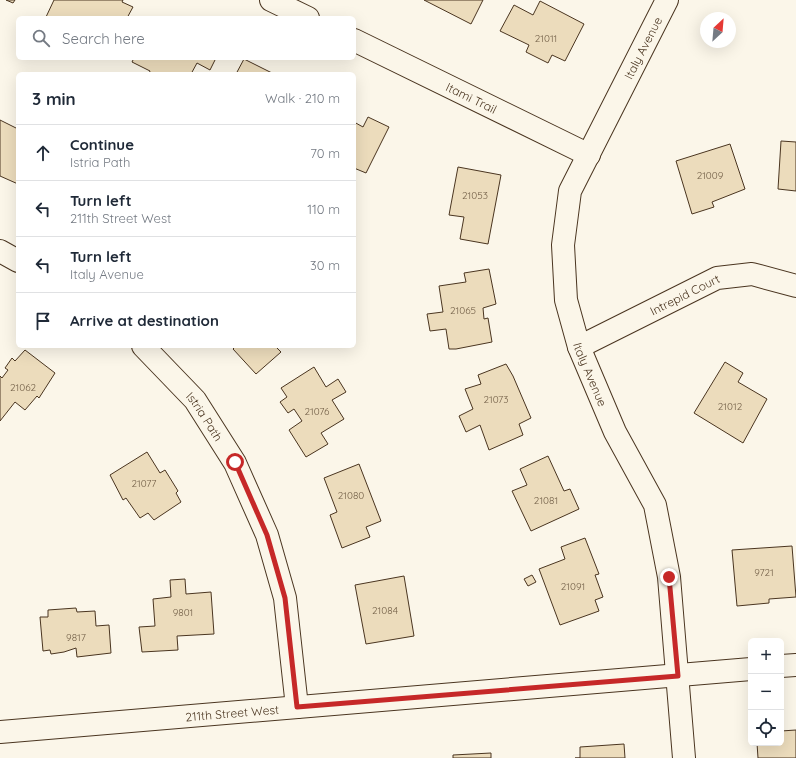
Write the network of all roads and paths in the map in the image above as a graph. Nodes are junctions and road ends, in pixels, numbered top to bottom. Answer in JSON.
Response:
{"nodes":[{"id":1,"x":271,"y":0,"type":"edge"},
{"id":2,"x":666,"y":0,"type":"edge"},
{"id":3,"x":304,"y":16,"type":"edge"},
{"id":4,"x":356,"y":41,"type":"edge"},
{"id":5,"x":589,"y":155,"type":"junction"},
{"id":6,"x":0,"y":251,"type":"edge"},
{"id":7,"x":16,"y":260,"type":"edge"},
{"id":8,"x":796,"y":286,"type":"edge"},
{"id":9,"x":579,"y":347,"type":"junction"},
{"id":10,"x":145,"y":348,"type":"edge"},
{"id":11,"x":796,"y":665,"type":"edge"},
{"id":12,"x":784,"y":666,"type":"edge"},
{"id":13,"x":748,"y":669,"type":"edge"},
{"id":14,"x":678,"y":676,"type":"junction"},
{"id":15,"x":297,"y":707,"type":"junction"},
{"id":16,"x":0,"y":732,"type":"edge"},
{"id":17,"x":684,"y":758,"type":"edge"}],
"edges":[{"from":1,"to":3,"type":"street"},
{"from":2,"to":5,"type":"street","name":"Italy Avenue"},
{"from":4,"to":5,"type":"street","name":"Itami Trail"},
{"from":5,"to":9,"type":"street","name":"Italy Avenue"},
{"from":6,"to":7,"type":"street"},
{"from":8,"to":9,"type":"street","name":"Intrepid Court"},
{"from":9,"to":14,"type":"street","name":"Italy Avenue"},
{"from":10,"to":15,"type":"street","name":"Istria Path"},
{"from":11,"to":12,"type":"street"},
{"from":13,"to":14,"type":"street","name":"211th Street West"},
{"from":14,"to":15,"type":"street","name":"211th Street West"},
{"from":14,"to":17,"type":"street","name":"Italy Avenue"},
{"from":15,"to":16,"type":"street","name":"211th Street West"}]}
